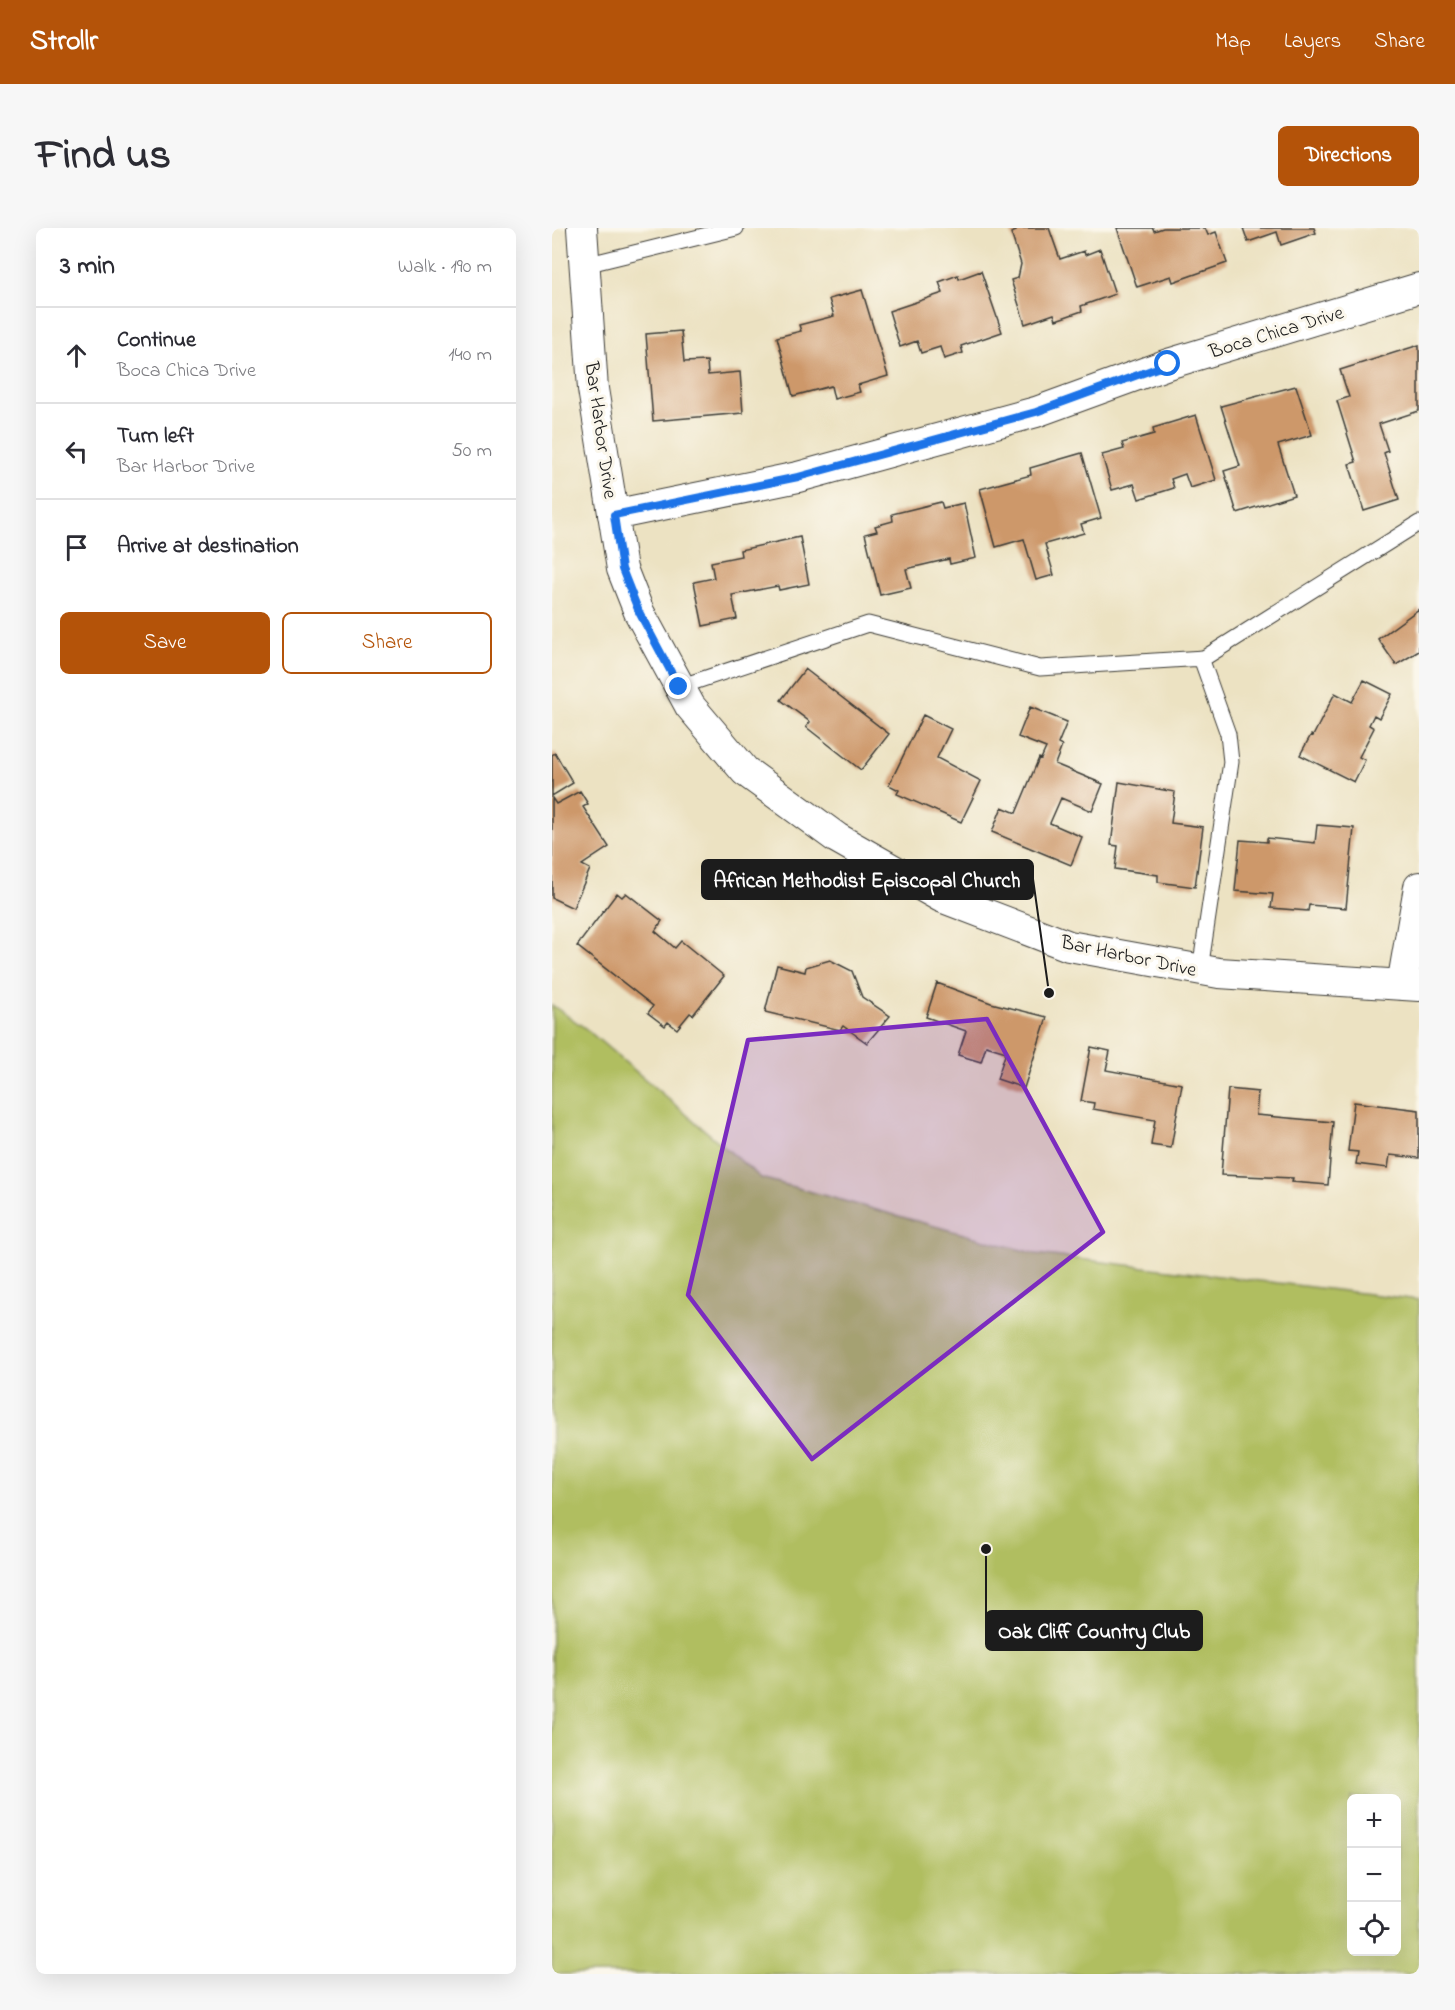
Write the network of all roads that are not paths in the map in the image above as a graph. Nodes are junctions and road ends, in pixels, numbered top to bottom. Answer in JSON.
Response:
{"nodes":[{"id":1,"x":582,"y":228,"type":"edge"},
{"id":2,"x":736,"y":228,"type":"edge"},
{"id":3,"x":585,"y":265,"type":"junction"},
{"id":4,"x":1419,"y":288,"type":"edge"},
{"id":5,"x":614,"y":515,"type":"junction"},
{"id":6,"x":1419,"y":523,"type":"edge"},
{"id":7,"x":1201,"y":658,"type":"junction"},
{"id":8,"x":679,"y":687,"type":"junction"},
{"id":9,"x":1419,"y":887,"type":"edge"},
{"id":10,"x":1200,"y":970,"type":"junction"},
{"id":11,"x":1411,"y":985,"type":"edge"}],
"edges":[{"from":1,"to":3,"type":"street","name":"Bar Harbor Drive"},
{"from":2,"to":3,"type":"lane"},
{"from":3,"to":5,"type":"street","name":"Bar Harbor Drive"},
{"from":4,"to":5,"type":"street","name":"Boca Chica Drive"},
{"from":5,"to":8,"type":"street","name":"Bar Harbor Drive"},
{"from":6,"to":7,"type":"lane"},
{"from":7,"to":8,"type":"lane"},
{"from":7,"to":10,"type":"lane"},
{"from":8,"to":10,"type":"street","name":"Bar Harbor Drive"},
{"from":9,"to":11,"type":"street"},
{"from":10,"to":11,"type":"street","name":"Bar Harbor Drive"}]}
